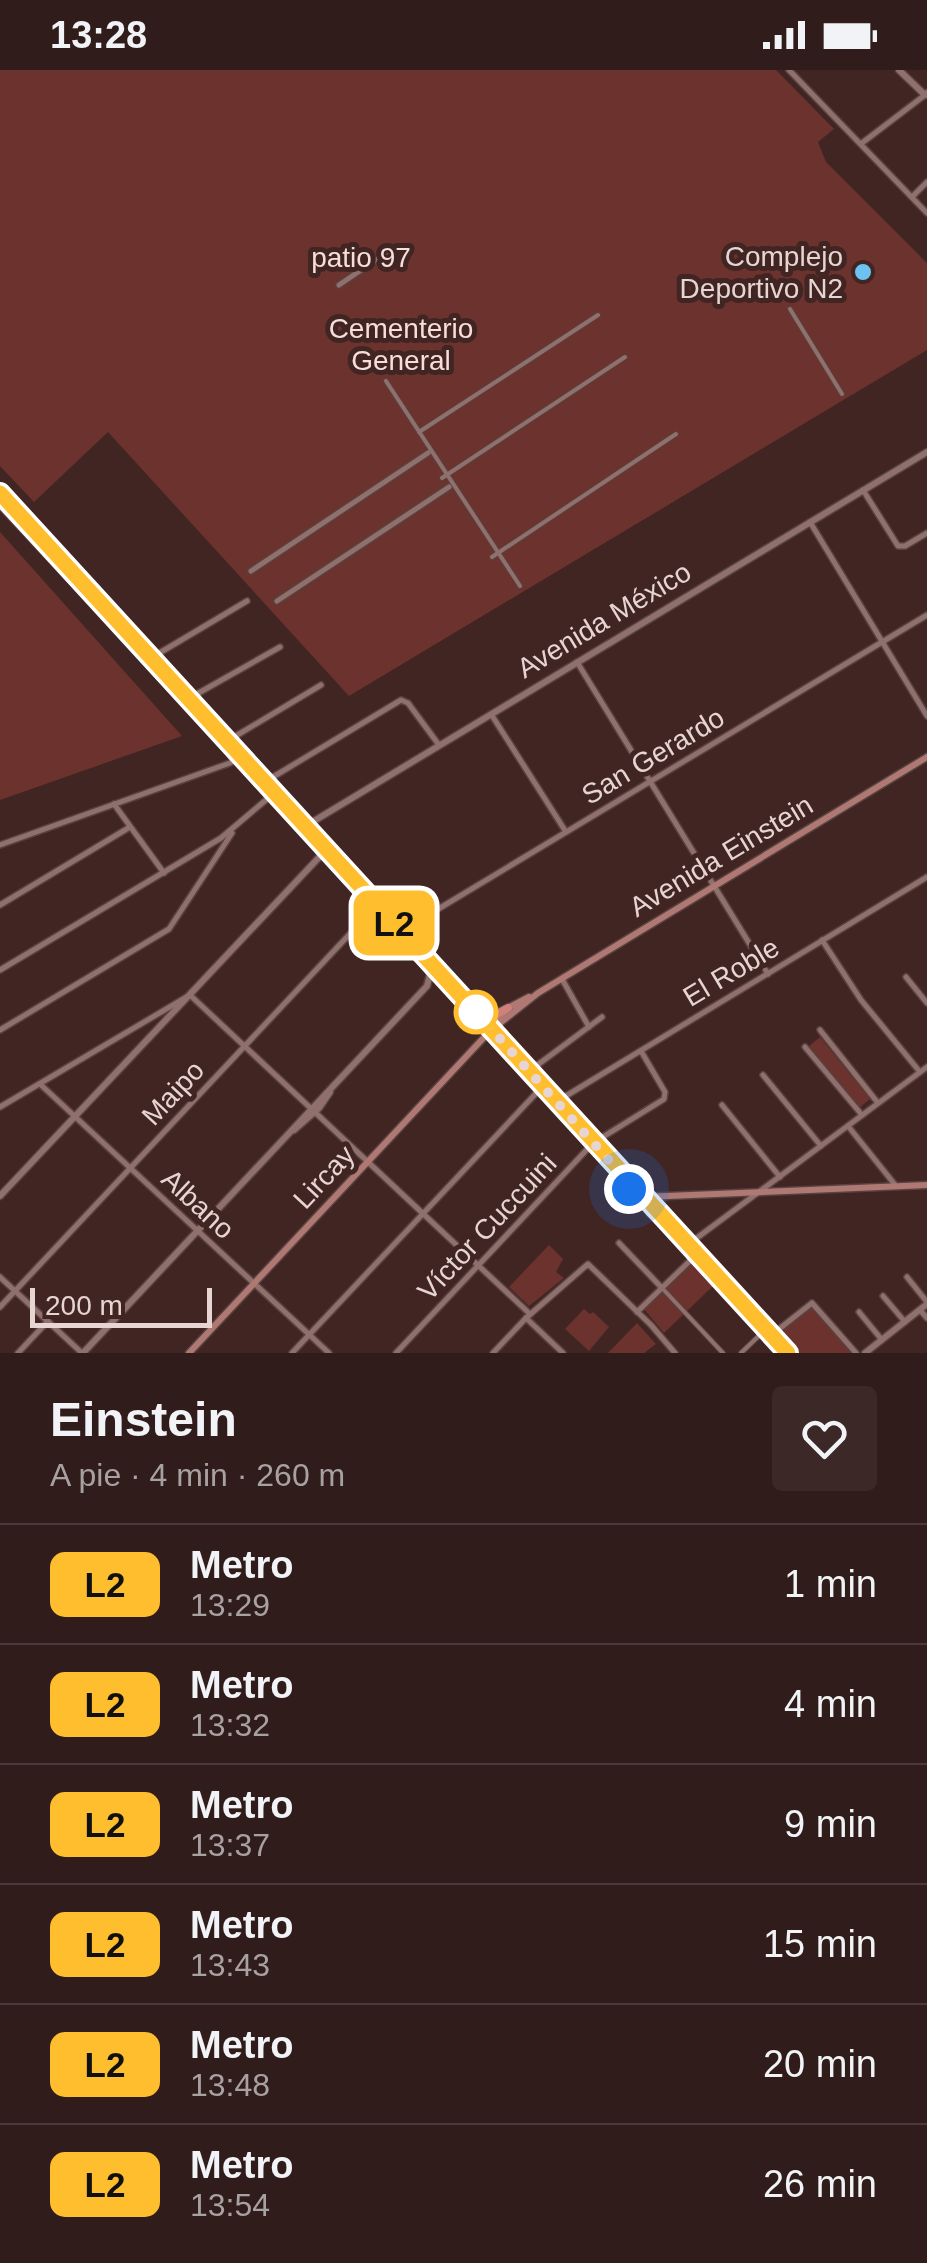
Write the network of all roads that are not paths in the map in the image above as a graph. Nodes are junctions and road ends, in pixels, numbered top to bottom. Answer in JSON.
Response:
{"nodes":[{"id":1,"x":789,"y":70,"type":"edge"},
{"id":2,"x":899,"y":70,"type":"edge"},
{"id":3,"x":926,"y":95,"type":"edge"},
{"id":4,"x":862,"y":143,"type":"junction"},
{"id":5,"x":927,"y":182,"type":"edge"},
{"id":6,"x":912,"y":197,"type":"junction"},
{"id":7,"x":927,"y":213,"type":"edge"},
{"id":8,"x":394,"y":247,"type":"dead end"},
{"id":9,"x":339,"y":286,"type":"dead end"},
{"id":10,"x":790,"y":309,"type":"dead end"},
{"id":11,"x":598,"y":315,"type":"dead end"},
{"id":12,"x":625,"y":357,"type":"dead end"},
{"id":13,"x":386,"y":381,"type":"dead end"},
{"id":14,"x":842,"y":394,"type":"dead end"},
{"id":15,"x":419,"y":432,"type":"junction"},
{"id":16,"x":676,"y":434,"type":"dead end"},
{"id":17,"x":927,"y":452,"type":"edge"},
{"id":18,"x":428,"y":453,"type":"dead end"},
{"id":19,"x":445,"y":477,"type":"junction"},
{"id":20,"x":449,"y":487,"type":"dead end"},
{"id":21,"x":0,"y":490,"type":"edge"},
{"id":22,"x":863,"y":490,"type":"junction"},
{"id":23,"x":0,"y":504,"type":"edge"},
{"id":24,"x":810,"y":522,"type":"junction"},
{"id":25,"x":927,"y":534,"type":"edge"},
{"id":26,"x":498,"y":552,"type":"junction"},
{"id":27,"x":492,"y":557,"type":"dead end"},
{"id":28,"x":251,"y":571,"type":"dead end"},
{"id":29,"x":520,"y":586,"type":"dead end"},
{"id":30,"x":247,"y":601,"type":"dead end"},
{"id":31,"x":277,"y":601,"type":"dead end"},
{"id":32,"x":927,"y":615,"type":"edge"},
{"id":33,"x":882,"y":642,"type":"junction"},
{"id":34,"x":280,"y":647,"type":"dead end"},
{"id":35,"x":150,"y":658,"type":"junction"},
{"id":36,"x":577,"y":662,"type":"junction"},
{"id":37,"x":320,"y":685,"type":"dead end"},
{"id":38,"x":188,"y":699,"type":"junction"},
{"id":39,"x":491,"y":714,"type":"junction"},
{"id":40,"x":927,"y":716,"type":"edge"},
{"id":41,"x":228,"y":740,"type":"junction"},
{"id":42,"x":439,"y":745,"type":"junction"},
{"id":43,"x":237,"y":755,"type":"junction"},
{"id":44,"x":927,"y":757,"type":"edge"},
{"id":45,"x":650,"y":781,"type":"junction"},
{"id":46,"x":263,"y":783,"type":"junction"},
{"id":47,"x":273,"y":794,"type":"junction"},
{"id":48,"x":114,"y":804,"type":"junction"},
{"id":49,"x":130,"y":827,"type":"junction"},
{"id":50,"x":304,"y":827,"type":"junction"},
{"id":51,"x":235,"y":829,"type":"junction"},
{"id":52,"x":566,"y":832,"type":"junction"},
{"id":53,"x":0,"y":845,"type":"edge"},
{"id":54,"x":210,"y":846,"type":"junction"},
{"id":55,"x":325,"y":851,"type":"junction"},
{"id":56,"x":218,"y":854,"type":"junction"},
{"id":57,"x":164,"y":873,"type":"junction"},
{"id":58,"x":927,"y":877,"type":"edge"},
{"id":59,"x":714,"y":887,"type":"junction"},
{"id":60,"x":0,"y":905,"type":"edge"},
{"id":61,"x":376,"y":906,"type":"junction"},
{"id":62,"x":400,"y":932,"type":"junction"},
{"id":63,"x":822,"y":940,"type":"junction"},
{"id":64,"x":432,"y":968,"type":"junction"},
{"id":65,"x":0,"y":970,"type":"edge"},
{"id":66,"x":768,"y":974,"type":"junction"},
{"id":67,"x":906,"y":977,"type":"dead end"},
{"id":68,"x":562,"y":979,"type":"junction"},
{"id":69,"x":445,"y":982,"type":"junction"},
{"id":70,"x":428,"y":986,"type":"junction"},
{"id":71,"x":538,"y":993,"type":"junction"},
{"id":72,"x":190,"y":995,"type":"junction"},
{"id":73,"x":927,"y":1003,"type":"edge"},
{"id":74,"x":508,"y":1008,"type":"junction"},
{"id":75,"x":476,"y":1016,"type":"junction"},
{"id":76,"x":602,"y":1017,"type":"dead end"},
{"id":77,"x":0,"y":1020,"type":"edge"},
{"id":78,"x":589,"y":1027,"type":"junction"},
{"id":79,"x":2,"y":1029,"type":"edge"},
{"id":80,"x":820,"y":1030,"type":"dead end"},
{"id":81,"x":490,"y":1032,"type":"junction"},
{"id":82,"x":244,"y":1046,"type":"junction"},
{"id":83,"x":805,"y":1046,"type":"dead end"},
{"id":84,"x":641,"y":1051,"type":"junction"},
{"id":85,"x":924,"y":1069,"type":"edge"},
{"id":86,"x":528,"y":1072,"type":"junction"},
{"id":87,"x":764,"y":1075,"type":"dead end"},
{"id":88,"x":40,"y":1084,"type":"junction"},
{"id":89,"x":542,"y":1087,"type":"junction"},
{"id":90,"x":556,"y":1102,"type":"junction"},
{"id":91,"x":878,"y":1104,"type":"junction"},
{"id":92,"x":722,"y":1105,"type":"dead end"},
{"id":93,"x":0,"y":1107,"type":"edge"},
{"id":94,"x":313,"y":1110,"type":"junction"},
{"id":95,"x":862,"y":1115,"type":"junction"},
{"id":96,"x":75,"y":1116,"type":"junction"},
{"id":97,"x":848,"y":1126,"type":"junction"},
{"id":98,"x":593,"y":1143,"type":"junction"},
{"id":99,"x":821,"y":1146,"type":"junction"},
{"id":100,"x":368,"y":1162,"type":"junction"},
{"id":101,"x":130,"y":1168,"type":"junction"},
{"id":102,"x":623,"y":1176,"type":"junction"},
{"id":103,"x":780,"y":1177,"type":"junction"},
{"id":104,"x":927,"y":1185,"type":"edge"},
{"id":105,"x":896,"y":1186,"type":"junction"},
{"id":106,"x":760,"y":1191,"type":"junction"},
{"id":107,"x":0,"y":1196,"type":"edge"},
{"id":108,"x":646,"y":1196,"type":"junction"},
{"id":109,"x":636,"y":1197,"type":"junction"},
{"id":110,"x":423,"y":1214,"type":"junction"},
{"id":111,"x":198,"y":1231,"type":"junction"},
{"id":112,"x":676,"y":1235,"type":"junction"},
{"id":113,"x":619,"y":1243,"type":"dead end"},
{"id":114,"x":686,"y":1246,"type":"junction"},
{"id":115,"x":696,"y":1256,"type":"junction"},
{"id":116,"x":479,"y":1265,"type":"junction"},
{"id":117,"x":0,"y":1276,"type":"edge"},
{"id":118,"x":907,"y":1277,"type":"dead end"},
{"id":119,"x":254,"y":1284,"type":"junction"},
{"id":120,"x":662,"y":1288,"type":"junction"},
{"id":121,"x":15,"y":1291,"type":"junction"},
{"id":122,"x":883,"y":1296,"type":"dead end"},
{"id":123,"x":925,"y":1306,"type":"edge"},
{"id":124,"x":0,"y":1307,"type":"edge"},
{"id":125,"x":638,"y":1312,"type":"junction"},
{"id":126,"x":859,"y":1312,"type":"dead end"},
{"id":127,"x":528,"y":1316,"type":"junction"},
{"id":128,"x":927,"y":1318,"type":"edge"},
{"id":129,"x":48,"y":1321,"type":"junction"},
{"id":130,"x":905,"y":1322,"type":"junction"},
{"id":131,"x":767,"y":1334,"type":"junction"},
{"id":132,"x":309,"y":1335,"type":"junction"},
{"id":133,"x":882,"y":1340,"type":"junction"},
{"id":134,"x":18,"y":1353,"type":"edge"},
{"id":135,"x":82,"y":1353,"type":"edge"},
{"id":136,"x":189,"y":1353,"type":"edge"},
{"id":137,"x":292,"y":1353,"type":"edge"},
{"id":138,"x":329,"y":1353,"type":"edge"},
{"id":139,"x":396,"y":1353,"type":"edge"},
{"id":140,"x":492,"y":1353,"type":"edge"},
{"id":141,"x":563,"y":1353,"type":"edge"},
{"id":142,"x":675,"y":1353,"type":"edge"},
{"id":143,"x":723,"y":1353,"type":"edge"},
{"id":144,"x":740,"y":1353,"type":"edge"},
{"id":145,"x":784,"y":1353,"type":"edge"},
{"id":146,"x":856,"y":1353,"type":"edge"},
{"id":147,"x":865,"y":1353,"type":"edge"}],
"edges":[{"from":1,"to":4,"type":"street"},
{"from":2,"to":3,"type":"street"},
{"from":3,"to":4,"type":"street"},
{"from":4,"to":6,"type":"street"},
{"from":5,"to":6,"type":"street"},
{"from":6,"to":7,"type":"street"},
{"from":8,"to":9,"type":"street"},
{"from":10,"to":14,"type":"street"},
{"from":11,"to":15,"type":"street"},
{"from":12,"to":19,"type":"street"},
{"from":13,"to":15,"type":"street"},
{"from":15,"to":19,"type":"street"},
{"from":16,"to":26,"type":"street"},
{"from":17,"to":22,"type":"street","name":"Avenida México"},
{"from":18,"to":28,"type":"street"},
{"from":19,"to":26,"type":"street"},
{"from":20,"to":31,"type":"street"},
{"from":21,"to":35,"type":"main road"},
{"from":22,"to":24,"type":"street","name":"Avenida México"},
{"from":22,"to":25,"type":"street"},
{"from":23,"to":43,"type":"main road"},
{"from":24,"to":33,"type":"street"},
{"from":24,"to":36,"type":"street","name":"Avenida México"},
{"from":26,"to":27,"type":"street"},
{"from":26,"to":29,"type":"street"},
{"from":30,"to":35,"type":"street"},
{"from":32,"to":33,"type":"street","name":"San Gerardo"},
{"from":33,"to":40,"type":"street"},
{"from":33,"to":45,"type":"street","name":"San Gerardo"},
{"from":34,"to":38,"type":"street"},
{"from":35,"to":38,"type":"main road"},
{"from":36,"to":39,"type":"street","name":"Avenida México"},
{"from":36,"to":45,"type":"street"},
{"from":37,"to":41,"type":"street"},
{"from":38,"to":41,"type":"main road"},
{"from":39,"to":42,"type":"street","name":"Avenida México"},
{"from":39,"to":52,"type":"street"},
{"from":41,"to":43,"type":"main road"},
{"from":42,"to":46,"type":"street"},
{"from":42,"to":50,"type":"street","name":"Avenida México"},
{"from":43,"to":46,"type":"main road"},
{"from":43,"to":48,"type":"street"},
{"from":44,"to":59,"type":"main road","name":"Avenida Einstein"},
{"from":45,"to":52,"type":"street","name":"San Gerardo"},
{"from":45,"to":59,"type":"street"},
{"from":46,"to":47,"type":"main road"},
{"from":47,"to":50,"type":"main road"},
{"from":47,"to":51,"type":"street"},
{"from":48,"to":49,"type":"street"},
{"from":48,"to":53,"type":"street"},
{"from":49,"to":57,"type":"street"},
{"from":49,"to":60,"type":"street"},
{"from":50,"to":55,"type":"main road"},
{"from":51,"to":54,"type":"street"},
{"from":51,"to":56,"type":"street"},
{"from":52,"to":62,"type":"street","name":"San Gerardo"},
{"from":54,"to":56,"type":"street"},
{"from":54,"to":57,"type":"street"},
{"from":55,"to":61,"type":"main road"},
{"from":55,"to":72,"type":"street"},
{"from":56,"to":79,"type":"street"},
{"from":57,"to":65,"type":"street"},
{"from":58,"to":63,"type":"street","name":"El Roble"},
{"from":59,"to":66,"type":"street"},
{"from":59,"to":68,"type":"main road","name":"Avenida Einstein"},
{"from":61,"to":62,"type":"main road"},
{"from":61,"to":82,"type":"street","name":"Maipo"},
{"from":62,"to":64,"type":"main road"},
{"from":63,"to":66,"type":"street","name":"El Roble"},
{"from":63,"to":85,"type":"street"},
{"from":64,"to":69,"type":"main road"},
{"from":64,"to":70,"type":"street"},
{"from":66,"to":84,"type":"street","name":"El Roble"},
{"from":67,"to":73,"type":"street"},
{"from":68,"to":71,"type":"main road","name":"Avenida Einstein"},
{"from":68,"to":78,"type":"street"},
{"from":69,"to":70,"type":"street"},
{"from":69,"to":75,"type":"main road"},
{"from":70,"to":94,"type":"street"},
{"from":71,"to":74,"type":"main road","name":"Avenida Einstein"},
{"from":71,"to":81,"type":"main road","name":"Avenida Einstein"},
{"from":72,"to":82,"type":"street"},
{"from":72,"to":88,"type":"street"},
{"from":72,"to":96,"type":"street"},
{"from":74,"to":75,"type":"main road"},
{"from":74,"to":81,"type":"main road","name":"Avenida Einstein"},
{"from":75,"to":81,"type":"main road"},
{"from":76,"to":78,"type":"street"},
{"from":77,"to":79,"type":"street"},
{"from":78,"to":86,"type":"street"},
{"from":80,"to":91,"type":"street"},
{"from":81,"to":86,"type":"main road"},
{"from":81,"to":100,"type":"main road","name":"Lircay"},
{"from":82,"to":94,"type":"street"},
{"from":82,"to":101,"type":"street","name":"Maipo"},
{"from":83,"to":95,"type":"street"},
{"from":84,"to":90,"type":"street","name":"El Roble"},
{"from":84,"to":98,"type":"street","name":"Víctor Cuccuini"},
{"from":85,"to":91,"type":"street"},
{"from":86,"to":89,"type":"main road"},
{"from":87,"to":99,"type":"street"},
{"from":88,"to":93,"type":"street"},
{"from":88,"to":96,"type":"street","name":"Albano"},
{"from":89,"to":90,"type":"main road"},
{"from":89,"to":110,"type":"street"},
{"from":90,"to":98,"type":"main road"},
{"from":91,"to":95,"type":"street"},
{"from":92,"to":103,"type":"street"},
{"from":94,"to":100,"type":"street"},
{"from":94,"to":111,"type":"street"},
{"from":95,"to":97,"type":"street"},
{"from":96,"to":101,"type":"street","name":"Albano"},
{"from":96,"to":107,"type":"street"},
{"from":97,"to":99,"type":"street"},
{"from":97,"to":105,"type":"street"},
{"from":98,"to":102,"type":"main road"},
{"from":98,"to":116,"type":"street","name":"Víctor Cuccuini"},
{"from":99,"to":103,"type":"street"},
{"from":100,"to":110,"type":"street"},
{"from":100,"to":119,"type":"main road","name":"Lircay"},
{"from":101,"to":111,"type":"street","name":"Albano"},
{"from":101,"to":121,"type":"street","name":"Maipo"},
{"from":102,"to":108,"type":"main road"},
{"from":102,"to":109,"type":"main road"},
{"from":103,"to":106,"type":"street"},
{"from":104,"to":105,"type":"main road"},
{"from":105,"to":106,"type":"main road"},
{"from":106,"to":108,"type":"main road"},
{"from":106,"to":114,"type":"street"},
{"from":108,"to":109,"type":"main road"},
{"from":108,"to":112,"type":"main road"},
{"from":109,"to":112,"type":"main road"},
{"from":110,"to":116,"type":"street"},
{"from":110,"to":132,"type":"street"},
{"from":111,"to":119,"type":"street","name":"Albano"},
{"from":111,"to":135,"type":"street"},
{"from":112,"to":114,"type":"main road"},
{"from":113,"to":120,"type":"street"},
{"from":114,"to":115,"type":"main road"},
{"from":115,"to":120,"type":"street"},
{"from":115,"to":131,"type":"main road"},
{"from":116,"to":127,"type":"street"},
{"from":116,"to":139,"type":"street","name":"Víctor Cuccuini"},
{"from":117,"to":121,"type":"street"},
{"from":118,"to":123,"type":"street"},
{"from":119,"to":132,"type":"street","name":"Albano"},
{"from":119,"to":136,"type":"main road","name":"Lircay"},
{"from":120,"to":125,"type":"street"},
{"from":120,"to":143,"type":"street"},
{"from":121,"to":124,"type":"street","name":"Maipo"},
{"from":121,"to":129,"type":"street"},
{"from":122,"to":130,"type":"street"},
{"from":123,"to":128,"type":"street"},
{"from":123,"to":130,"type":"street"},
{"from":125,"to":127,"type":"street"},
{"from":125,"to":142,"type":"street"},
{"from":126,"to":133,"type":"street"},
{"from":127,"to":140,"type":"street"},
{"from":127,"to":141,"type":"street"},
{"from":129,"to":134,"type":"street"},
{"from":129,"to":135,"type":"street"},
{"from":130,"to":133,"type":"street"},
{"from":131,"to":144,"type":"street"},
{"from":131,"to":145,"type":"main road"},
{"from":131,"to":146,"type":"street"},
{"from":132,"to":137,"type":"street"},
{"from":132,"to":138,"type":"street","name":"Albano"},
{"from":133,"to":147,"type":"street"}]}
